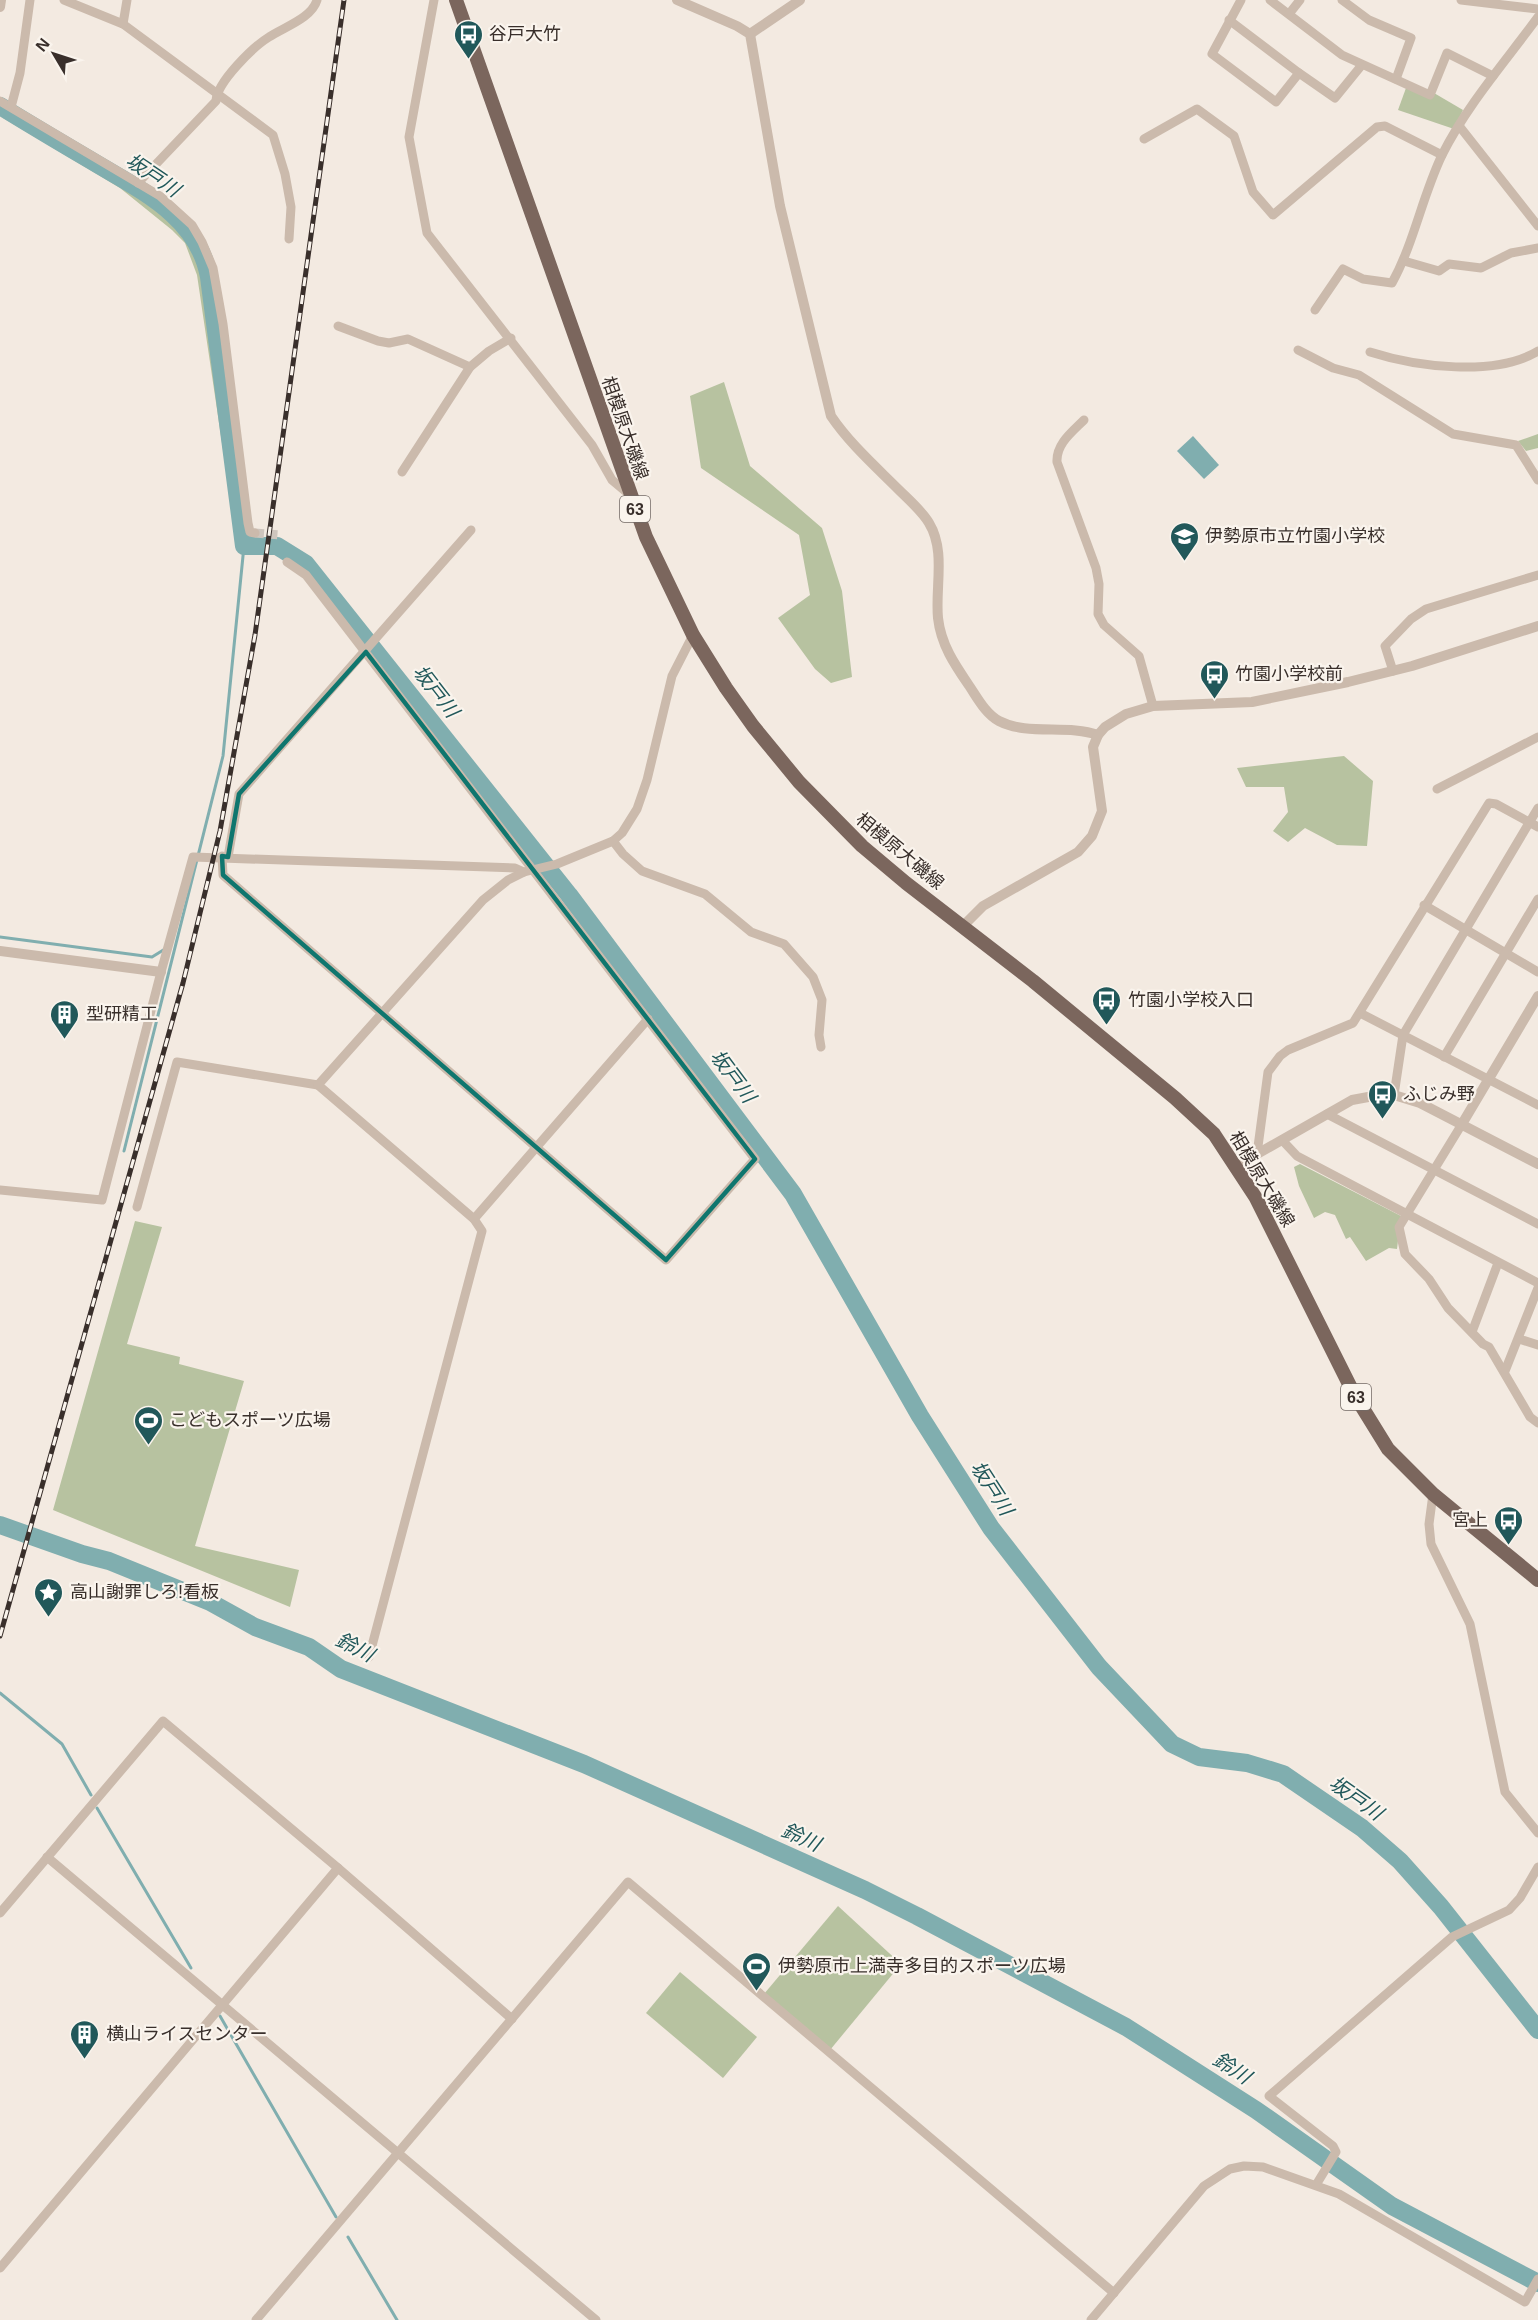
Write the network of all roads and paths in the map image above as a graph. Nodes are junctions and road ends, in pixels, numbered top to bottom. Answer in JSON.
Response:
{"nodes":[{"id":1,"x":1,"y":0,"type":"edge"},
{"id":2,"x":30,"y":0,"type":"edge"},
{"id":3,"x":64,"y":0,"type":"edge"},
{"id":4,"x":127,"y":0,"type":"edge"},
{"id":5,"x":317,"y":0,"type":"edge"},
{"id":6,"x":434,"y":0,"type":"edge"},
{"id":7,"x":456,"y":0,"type":"edge"},
{"id":8,"x":677,"y":0,"type":"edge"},
{"id":9,"x":800,"y":0,"type":"edge"},
{"id":10,"x":1241,"y":0,"type":"edge"},
{"id":11,"x":1270,"y":0,"type":"edge"},
{"id":12,"x":1300,"y":0,"type":"edge"},
{"id":13,"x":1342,"y":0,"type":"edge"},
{"id":14,"x":1461,"y":0,"type":"edge"},
{"id":15,"x":0,"y":7,"type":"edge"},
{"id":16,"x":1538,"y":9,"type":"edge"},
{"id":17,"x":1289,"y":14,"type":"junction"},
{"id":18,"x":1538,"y":17,"type":"edge"},
{"id":19,"x":1229,"y":20,"type":"junction"},
{"id":20,"x":123,"y":24,"type":"junction"},
{"id":21,"x":750,"y":34,"type":"junction"},
{"id":22,"x":1361,"y":66,"type":"junction"},
{"id":23,"x":1299,"y":74,"type":"junction"},
{"id":24,"x":1493,"y":76,"type":"junction"},
{"id":25,"x":1396,"y":79,"type":"junction"},
{"id":26,"x":216,"y":92,"type":"junction"},
{"id":27,"x":0,"y":101,"type":"edge"},
{"id":28,"x":11,"y":107,"type":"junction"},
{"id":29,"x":1460,"y":127,"type":"junction"},
{"id":30,"x":1144,"y":139,"type":"dead end"},
{"id":31,"x":1442,"y":155,"type":"junction"},
{"id":32,"x":138,"y":183,"type":"junction"},
{"id":33,"x":1538,"y":226,"type":"edge"},
{"id":34,"x":289,"y":239,"type":"dead end"},
{"id":35,"x":1538,"y":248,"type":"edge"},
{"id":36,"x":1404,"y":261,"type":"junction"},
{"id":37,"x":1315,"y":310,"type":"dead end"},
{"id":38,"x":338,"y":326,"type":"dead end"},
{"id":39,"x":511,"y":338,"type":"junction"},
{"id":40,"x":1298,"y":350,"type":"dead end"},
{"id":41,"x":1538,"y":351,"type":"edge"},
{"id":42,"x":1370,"y":352,"type":"dead end"},
{"id":43,"x":470,"y":367,"type":"junction"},
{"id":44,"x":1084,"y":420,"type":"dead end"},
{"id":45,"x":402,"y":472,"type":"dead end"},
{"id":46,"x":1538,"y":481,"type":"edge"},
{"id":47,"x":630,"y":495,"type":"junction"},
{"id":48,"x":471,"y":530,"type":"dead end"},
{"id":49,"x":255,"y":532,"type":"dead end"},
{"id":50,"x":287,"y":562,"type":"dead end"},
{"id":51,"x":1538,"y":575,"type":"edge"},
{"id":52,"x":1538,"y":626,"type":"edge"},
{"id":53,"x":693,"y":635,"type":"junction"},
{"id":54,"x":366,"y":652,"type":"junction"},
{"id":55,"x":1393,"y":672,"type":"junction"},
{"id":56,"x":1153,"y":706,"type":"junction"},
{"id":57,"x":1098,"y":735,"type":"junction"},
{"id":58,"x":1538,"y":737,"type":"edge"},
{"id":59,"x":1437,"y":789,"type":"dead end"},
{"id":60,"x":1538,"y":808,"type":"edge"},
{"id":61,"x":1534,"y":825,"type":"edge"},
{"id":62,"x":613,"y":841,"type":"junction"},
{"id":63,"x":225,"y":856,"type":"junction"},
{"id":64,"x":536,"y":871,"type":"junction"},
{"id":65,"x":524,"y":872,"type":"junction"},
{"id":66,"x":1538,"y":899,"type":"edge"},
{"id":67,"x":1424,"y":905,"type":"junction"},
{"id":68,"x":963,"y":926,"type":"junction"},
{"id":69,"x":1466,"y":929,"type":"junction"},
{"id":70,"x":0,"y":951,"type":"edge"},
{"id":71,"x":1506,"y":952,"type":"junction"},
{"id":72,"x":160,"y":972,"type":"junction"},
{"id":73,"x":1538,"y":972,"type":"edge"},
{"id":74,"x":1538,"y":996,"type":"edge"},
{"id":75,"x":1360,"y":1012,"type":"junction"},
{"id":76,"x":384,"y":1014,"type":"junction"},
{"id":77,"x":648,"y":1019,"type":"junction"},
{"id":78,"x":1403,"y":1035,"type":"junction"},
{"id":79,"x":821,"y":1047,"type":"dead end"},
{"id":80,"x":1444,"y":1057,"type":"junction"},
{"id":81,"x":1488,"y":1080,"type":"junction"},
{"id":82,"x":318,"y":1085,"type":"junction"},
{"id":83,"x":1394,"y":1095,"type":"junction"},
{"id":84,"x":1536,"y":1100,"type":"edge"},
{"id":85,"x":1327,"y":1114,"type":"junction"},
{"id":86,"x":1462,"y":1124,"type":"junction"},
{"id":87,"x":1282,"y":1140,"type":"junction"},
{"id":88,"x":537,"y":1147,"type":"junction"},
{"id":89,"x":1257,"y":1154,"type":"junction"},
{"id":90,"x":1538,"y":1164,"type":"edge"},
{"id":91,"x":1236,"y":1166,"type":"junction"},
{"id":92,"x":1434,"y":1170,"type":"junction"},
{"id":93,"x":0,"y":1190,"type":"edge"},
{"id":94,"x":137,"y":1207,"type":"dead end"},
{"id":95,"x":1407,"y":1214,"type":"junction"},
{"id":96,"x":474,"y":1219,"type":"junction"},
{"id":97,"x":1538,"y":1224,"type":"edge"},
{"id":98,"x":1498,"y":1263,"type":"junction"},
{"id":99,"x":1538,"y":1286,"type":"edge"},
{"id":100,"x":1472,"y":1332,"type":"junction"},
{"id":101,"x":1519,"y":1339,"type":"junction"},
{"id":102,"x":1538,"y":1345,"type":"edge"},
{"id":103,"x":1505,"y":1371,"type":"junction"},
{"id":104,"x":1538,"y":1423,"type":"edge"},
{"id":105,"x":1433,"y":1494,"type":"junction"},
{"id":106,"x":1536,"y":1573,"type":"edge"},
{"id":107,"x":369,"y":1657,"type":"dead end"},
{"id":108,"x":1538,"y":1833,"type":"edge"},
{"id":109,"x":47,"y":1857,"type":"junction"},
{"id":110,"x":1538,"y":1867,"type":"edge"},
{"id":111,"x":338,"y":1868,"type":"junction"},
{"id":112,"x":0,"y":1913,"type":"edge"},
{"id":113,"x":222,"y":2006,"type":"junction"},
{"id":114,"x":512,"y":2019,"type":"junction"},
{"id":115,"x":399,"y":2153,"type":"junction"},
{"id":116,"x":1319,"y":2180,"type":"junction"},
{"id":117,"x":0,"y":2268,"type":"edge"},
{"id":118,"x":1538,"y":2279,"type":"edge"},
{"id":119,"x":1114,"y":2293,"type":"junction"},
{"id":120,"x":256,"y":2320,"type":"edge"},
{"id":121,"x":596,"y":2320,"type":"edge"},
{"id":122,"x":1091,"y":2320,"type":"edge"}],
"edges":[{"from":1,"to":15,"type":"street"},
{"from":2,"to":28,"type":"street"},
{"from":3,"to":20,"type":"street"},
{"from":4,"to":20,"type":"street"},
{"from":5,"to":26,"type":"street"},
{"from":6,"to":39,"type":"street"},
{"from":7,"to":47,"type":"main road","name":"相模原大磯線","number":"63"},
{"from":8,"to":21,"type":"street"},
{"from":9,"to":21,"type":"street"},
{"from":10,"to":19,"type":"street"},
{"from":11,"to":17,"type":"street"},
{"from":12,"to":17,"type":"street"},
{"from":13,"to":25,"type":"street"},
{"from":14,"to":16,"type":"street"},
{"from":17,"to":22,"type":"street"},
{"from":18,"to":24,"type":"street"},
{"from":19,"to":23,"type":"street"},
{"from":19,"to":23,"type":"street"},
{"from":20,"to":26,"type":"street"},
{"from":21,"to":57,"type":"street"},
{"from":22,"to":23,"type":"street"},
{"from":22,"to":25,"type":"street"},
{"from":24,"to":25,"type":"street"},
{"from":24,"to":29,"type":"street"},
{"from":26,"to":32,"type":"street"},
{"from":26,"to":34,"type":"street"},
{"from":27,"to":28,"type":"street"},
{"from":28,"to":32,"type":"street"},
{"from":29,"to":31,"type":"street"},
{"from":29,"to":33,"type":"street"},
{"from":30,"to":31,"type":"street"},
{"from":31,"to":36,"type":"street"},
{"from":32,"to":49,"type":"street"},
{"from":35,"to":36,"type":"street"},
{"from":36,"to":37,"type":"street"},
{"from":38,"to":43,"type":"street"},
{"from":39,"to":43,"type":"street"},
{"from":39,"to":47,"type":"street"},
{"from":40,"to":46,"type":"street"},
{"from":41,"to":42,"type":"street"},
{"from":43,"to":45,"type":"street"},
{"from":44,"to":56,"type":"street"},
{"from":47,"to":53,"type":"main road","name":"相模原大磯線","number":"63"},
{"from":48,"to":54,"type":"street"},
{"from":50,"to":54,"type":"street"},
{"from":51,"to":55,"type":"street"},
{"from":52,"to":55,"type":"street"},
{"from":53,"to":62,"type":"street"},
{"from":53,"to":68,"type":"main road","name":"相模原大磯線","number":"63"},
{"from":54,"to":63,"type":"street"},
{"from":54,"to":64,"type":"street"},
{"from":55,"to":56,"type":"street"},
{"from":56,"to":57,"type":"street"},
{"from":57,"to":68,"type":"street"},
{"from":58,"to":59,"type":"street"},
{"from":60,"to":61,"type":"street"},
{"from":61,"to":67,"type":"street"},
{"from":61,"to":69,"type":"street"},
{"from":62,"to":64,"type":"street"},
{"from":62,"to":79,"type":"street"},
{"from":63,"to":65,"type":"street"},
{"from":63,"to":72,"type":"street"},
{"from":63,"to":76,"type":"street"},
{"from":64,"to":65,"type":"street"},
{"from":64,"to":77,"type":"street"},
{"from":65,"to":76,"type":"street"},
{"from":66,"to":71,"type":"street"},
{"from":67,"to":69,"type":"street"},
{"from":67,"to":75,"type":"street"},
{"from":68,"to":91,"type":"main road","name":"相模原大磯線","number":"63"},
{"from":69,"to":71,"type":"street"},
{"from":69,"to":78,"type":"street"},
{"from":70,"to":72,"type":"street"},
{"from":71,"to":73,"type":"street"},
{"from":71,"to":80,"type":"street"},
{"from":72,"to":93,"type":"street"},
{"from":74,"to":81,"type":"street"},
{"from":75,"to":78,"type":"street"},
{"from":75,"to":89,"type":"street"},
{"from":76,"to":82,"type":"street"},
{"from":76,"to":88,"type":"street"},
{"from":77,"to":88,"type":"street"},
{"from":77,"to":88,"type":"street"},
{"from":78,"to":80,"type":"street"},
{"from":78,"to":83,"type":"street"},
{"from":80,"to":81,"type":"street"},
{"from":81,"to":84,"type":"street"},
{"from":81,"to":86,"type":"street"},
{"from":82,"to":94,"type":"street"},
{"from":82,"to":96,"type":"street"},
{"from":83,"to":85,"type":"street"},
{"from":83,"to":86,"type":"street"},
{"from":85,"to":87,"type":"street"},
{"from":85,"to":92,"type":"street"},
{"from":86,"to":90,"type":"street"},
{"from":86,"to":92,"type":"street"},
{"from":87,"to":89,"type":"street"},
{"from":87,"to":95,"type":"street"},
{"from":88,"to":96,"type":"street"},
{"from":89,"to":91,"type":"street"},
{"from":91,"to":105,"type":"main road","name":"相模原大磯線","number":"63"},
{"from":92,"to":95,"type":"street"},
{"from":92,"to":97,"type":"street"},
{"from":95,"to":98,"type":"street"},
{"from":95,"to":100,"type":"street"},
{"from":96,"to":107,"type":"street"},
{"from":98,"to":99,"type":"street"},
{"from":98,"to":100,"type":"street"},
{"from":99,"to":101,"type":"street"},
{"from":100,"to":103,"type":"street"},
{"from":101,"to":102,"type":"street"},
{"from":101,"to":103,"type":"street"},
{"from":103,"to":104,"type":"street"},
{"from":105,"to":106,"type":"main road","name":"相模原大磯線","number":"63"},
{"from":105,"to":108,"type":"street"},
{"from":109,"to":111,"type":"street"},
{"from":109,"to":112,"type":"street"},
{"from":109,"to":113,"type":"street"},
{"from":110,"to":116,"type":"street"},
{"from":111,"to":113,"type":"street"},
{"from":111,"to":114,"type":"street"},
{"from":113,"to":115,"type":"street"},
{"from":113,"to":117,"type":"street"},
{"from":114,"to":115,"type":"street"},
{"from":114,"to":119,"type":"street"},
{"from":115,"to":120,"type":"street"},
{"from":115,"to":121,"type":"street"},
{"from":116,"to":118,"type":"street"},
{"from":116,"to":119,"type":"street"},
{"from":119,"to":122,"type":"street"}]}
